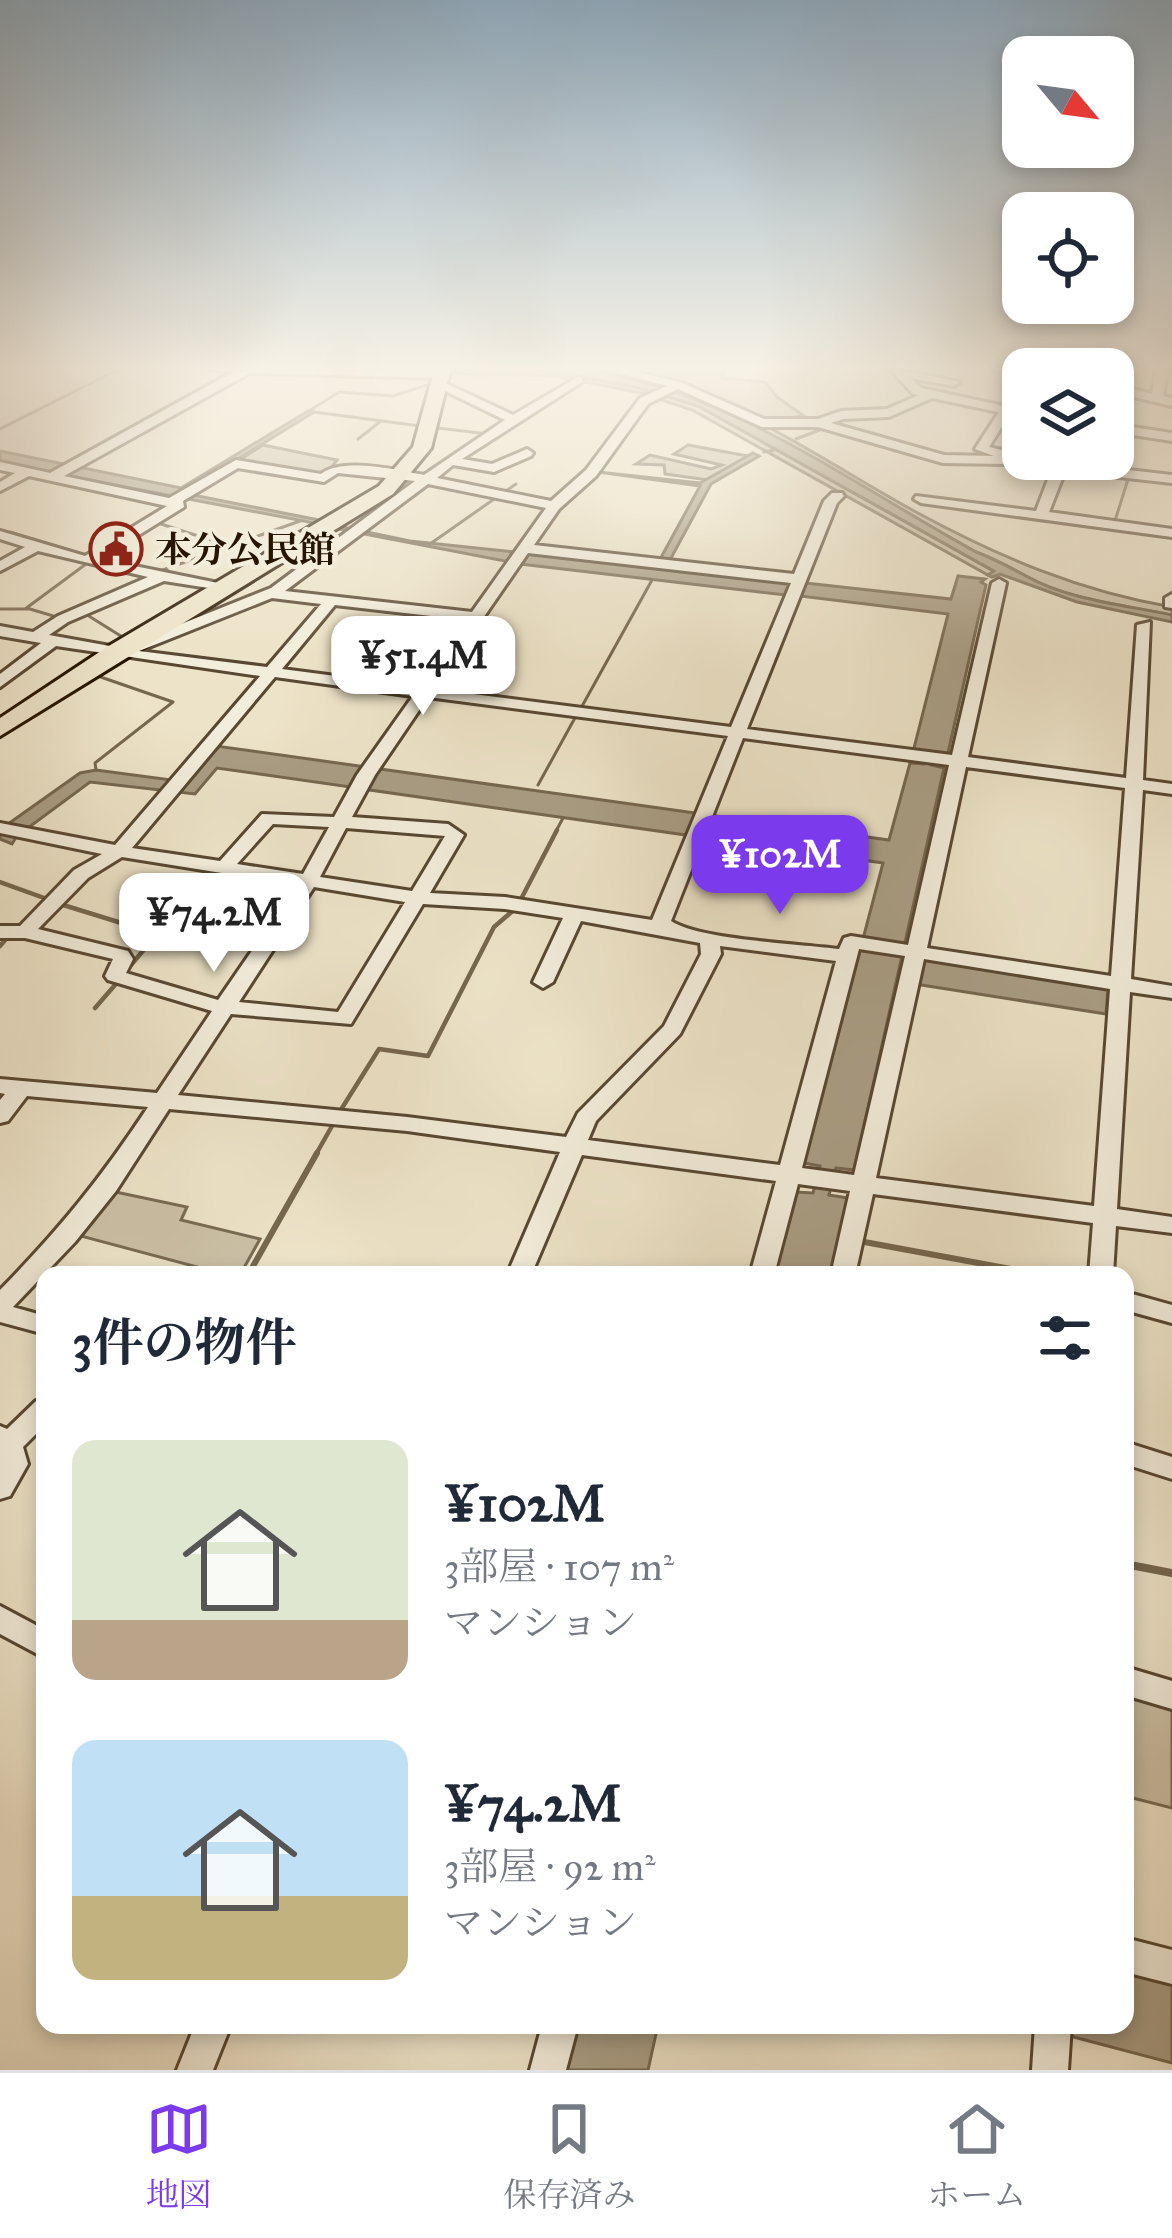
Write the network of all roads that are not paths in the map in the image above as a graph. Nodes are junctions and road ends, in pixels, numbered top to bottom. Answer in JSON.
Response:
{"nodes":[{"id":1,"x":75,"y":465,"type":"edge"},
{"id":2,"x":235,"y":465,"type":"edge"},
{"id":3,"x":240,"y":465,"type":"edge"},
{"id":4,"x":408,"y":465,"type":"edge"},
{"id":5,"x":445,"y":465,"type":"edge"},
{"id":6,"x":598,"y":465,"type":"edge"},
{"id":7,"x":940,"y":465,"type":"edge"},
{"id":8,"x":0,"y":466,"type":"edge"},
{"id":9,"x":27,"y":472,"type":"junction"},
{"id":10,"x":402,"y":474,"type":"junction"},
{"id":11,"x":1134,"y":475,"type":"edge"},
{"id":12,"x":54,"y":476,"type":"junction"},
{"id":13,"x":1172,"y":479,"type":"edge"},
{"id":14,"x":426,"y":480,"type":"junction"},
{"id":15,"x":1055,"y":480,"type":"edge"},
{"id":16,"x":0,"y":487,"type":"edge"},
{"id":17,"x":837,"y":496,"type":"dead end"},
{"id":18,"x":180,"y":497,"type":"junction"},
{"id":19,"x":554,"y":506,"type":"junction"},
{"id":20,"x":1041,"y":516,"type":"junction"},
{"id":21,"x":1172,"y":533,"type":"edge"},
{"id":22,"x":0,"y":535,"type":"edge"},
{"id":23,"x":36,"y":546,"type":"junction"},
{"id":24,"x":520,"y":554,"type":"junction"},
{"id":25,"x":87,"y":561,"type":"junction"},
{"id":26,"x":0,"y":567,"type":"edge"},
{"id":27,"x":163,"y":576,"type":"junction"},
{"id":28,"x":999,"y":583,"type":"dead end"},
{"id":29,"x":796,"y":585,"type":"junction"},
{"id":30,"x":226,"y":586,"type":"junction"},
{"id":31,"x":269,"y":594,"type":"junction"},
{"id":32,"x":333,"y":599,"type":"junction"},
{"id":33,"x":476,"y":617,"type":"junction"},
{"id":34,"x":1145,"y":625,"type":"dead end"},
{"id":35,"x":0,"y":631,"type":"edge"},
{"id":36,"x":35,"y":638,"type":"junction"},
{"id":37,"x":53,"y":641,"type":"junction"},
{"id":38,"x":115,"y":652,"type":"junction"},
{"id":39,"x":271,"y":672,"type":"junction"},
{"id":40,"x":0,"y":682,"type":"edge"},
{"id":41,"x":423,"y":692,"type":"junction"},
{"id":42,"x":0,"y":729,"type":"edge"},
{"id":43,"x":738,"y":733,"type":"junction"},
{"id":44,"x":955,"y":763,"type":"junction"},
{"id":45,"x":1133,"y":784,"type":"junction"},
{"id":46,"x":1172,"y":789,"type":"edge"},
{"id":47,"x":340,"y":824,"type":"junction"},
{"id":48,"x":9,"y":830,"type":"edge"},
{"id":49,"x":120,"y":851,"type":"junction"},
{"id":50,"x":224,"y":867,"type":"junction"},
{"id":51,"x":309,"y":880,"type":"junction"},
{"id":52,"x":418,"y":898,"type":"junction"},
{"id":53,"x":574,"y":915,"type":"junction"},
{"id":54,"x":664,"y":928,"type":"junction"},
{"id":55,"x":0,"y":932,"type":"edge"},
{"id":56,"x":25,"y":932,"type":"junction"},
{"id":57,"x":710,"y":939,"type":"junction"},
{"id":58,"x":893,"y":948,"type":"junction"},
{"id":59,"x":847,"y":956,"type":"junction"},
{"id":60,"x":542,"y":982,"type":"dead end"},
{"id":61,"x":1120,"y":983,"type":"junction"},
{"id":62,"x":1172,"y":992,"type":"edge"},
{"id":63,"x":227,"y":1007,"type":"junction"},
{"id":64,"x":11,"y":1087,"type":"edge"},
{"id":65,"x":165,"y":1100,"type":"junction"},
{"id":66,"x":0,"y":1117,"type":"edge"},
{"id":67,"x":573,"y":1147,"type":"junction"},
{"id":68,"x":813,"y":1178,"type":"junction"},
{"id":69,"x":864,"y":1184,"type":"junction"},
{"id":70,"x":1104,"y":1216,"type":"junction"},
{"id":71,"x":1172,"y":1226,"type":"edge"},
{"id":72,"x":39,"y":1266,"type":"edge"},
{"id":73,"x":523,"y":1266,"type":"edge"},
{"id":74,"x":767,"y":1266,"type":"edge"},
{"id":75,"x":845,"y":1266,"type":"edge"},
{"id":76,"x":1101,"y":1266,"type":"edge"},
{"id":77,"x":36,"y":1270,"type":"edge"},
{"id":78,"x":1134,"y":1303,"type":"edge"},
{"id":79,"x":0,"y":1309,"type":"edge"},
{"id":80,"x":1172,"y":1314,"type":"edge"},
{"id":81,"x":36,"y":1322,"type":"edge"},
{"id":82,"x":36,"y":1415,"type":"edge"},
{"id":83,"x":5,"y":1441,"type":"edge"},
{"id":84,"x":1134,"y":1456,"type":"edge"},
{"id":85,"x":1172,"y":1468,"type":"edge"},
{"id":86,"x":0,"y":1488,"type":"edge"},
{"id":87,"x":0,"y":1619,"type":"edge"},
{"id":88,"x":36,"y":1640,"type":"edge"},
{"id":89,"x":1134,"y":1684,"type":"edge"},
{"id":90,"x":1172,"y":1695,"type":"edge"},
{"id":91,"x":1134,"y":1957,"type":"edge"},
{"id":92,"x":1172,"y":1967,"type":"edge"},
{"id":93,"x":209,"y":2034,"type":"edge"},
{"id":94,"x":558,"y":2034,"type":"edge"},
{"id":95,"x":1053,"y":2034,"type":"edge"},
{"id":96,"x":195,"y":2070,"type":"edge"},
{"id":97,"x":548,"y":2070,"type":"edge"},
{"id":98,"x":1051,"y":2070,"type":"edge"}],
"edges":[{"from":1,"to":12,"type":"street"},
{"from":2,"to":18,"type":"street"},
{"from":3,"to":10,"type":"street"},
{"from":4,"to":10,"type":"highway"},
{"from":5,"to":14,"type":"street"},
{"from":6,"to":19,"type":"street"},
{"from":7,"to":20,"type":"street"},
{"from":8,"to":9,"type":"street"},
{"from":9,"to":12,"type":"street"},
{"from":9,"to":16,"type":"street"},
{"from":10,"to":14,"type":"street"},
{"from":10,"to":30,"type":"highway"},
{"from":11,"to":13,"type":"street"},
{"from":12,"to":18,"type":"street"},
{"from":14,"to":19,"type":"street"},
{"from":14,"to":31,"type":"street"},
{"from":15,"to":20,"type":"street"},
{"from":17,"to":29,"type":"street"},
{"from":18,"to":25,"type":"street"},
{"from":19,"to":24,"type":"street"},
{"from":20,"to":21,"type":"street"},
{"from":22,"to":23,"type":"street"},
{"from":23,"to":25,"type":"street"},
{"from":23,"to":26,"type":"street"},
{"from":24,"to":29,"type":"street"},
{"from":24,"to":33,"type":"street"},
{"from":25,"to":27,"type":"street"},
{"from":27,"to":30,"type":"street"},
{"from":27,"to":36,"type":"street"},
{"from":28,"to":44,"type":"street"},
{"from":29,"to":43,"type":"street"},
{"from":30,"to":31,"type":"street"},
{"from":30,"to":38,"type":"highway"},
{"from":31,"to":32,"type":"street"},
{"from":31,"to":38,"type":"street"},
{"from":32,"to":33,"type":"street"},
{"from":32,"to":39,"type":"street"},
{"from":33,"to":41,"type":"street"},
{"from":34,"to":45,"type":"street"},
{"from":35,"to":36,"type":"street"},
{"from":36,"to":37,"type":"street"},
{"from":37,"to":38,"type":"street"},
{"from":37,"to":40,"type":"street"},
{"from":38,"to":39,"type":"street"},
{"from":38,"to":42,"type":"highway"},
{"from":39,"to":41,"type":"street"},
{"from":39,"to":49,"type":"street"},
{"from":41,"to":43,"type":"street"},
{"from":41,"to":47,"type":"street"},
{"from":43,"to":44,"type":"street"},
{"from":43,"to":54,"type":"street"},
{"from":44,"to":45,"type":"street"},
{"from":44,"to":58,"type":"street"},
{"from":45,"to":46,"type":"street"},
{"from":45,"to":61,"type":"street"},
{"from":47,"to":50,"type":"street"},
{"from":47,"to":51,"type":"street"},
{"from":47,"to":52,"type":"street"},
{"from":48,"to":49,"type":"street"},
{"from":49,"to":50,"type":"street"},
{"from":49,"to":56,"type":"street"},
{"from":50,"to":51,"type":"street"},
{"from":51,"to":52,"type":"street"},
{"from":51,"to":63,"type":"street"},
{"from":52,"to":53,"type":"street"},
{"from":52,"to":63,"type":"street"},
{"from":53,"to":54,"type":"street"},
{"from":53,"to":60,"type":"street"},
{"from":54,"to":57,"type":"street"},
{"from":55,"to":56,"type":"street"},
{"from":56,"to":63,"type":"street"},
{"from":57,"to":59,"type":"street"},
{"from":57,"to":67,"type":"street"},
{"from":58,"to":59,"type":"street"},
{"from":58,"to":61,"type":"street"},
{"from":58,"to":69,"type":"street"},
{"from":59,"to":68,"type":"street"},
{"from":61,"to":62,"type":"street"},
{"from":61,"to":70,"type":"street"},
{"from":63,"to":65,"type":"street"},
{"from":64,"to":65,"type":"street"},
{"from":64,"to":66,"type":"street"},
{"from":65,"to":67,"type":"street"},
{"from":65,"to":72,"type":"street"},
{"from":67,"to":68,"type":"street"},
{"from":67,"to":73,"type":"street"},
{"from":68,"to":69,"type":"street"},
{"from":68,"to":74,"type":"street"},
{"from":69,"to":70,"type":"street"},
{"from":69,"to":75,"type":"street"},
{"from":70,"to":71,"type":"street"},
{"from":70,"to":76,"type":"street"},
{"from":77,"to":79,"type":"street"},
{"from":78,"to":80,"type":"street"},
{"from":79,"to":81,"type":"street"},
{"from":82,"to":83,"type":"street"},
{"from":83,"to":86,"type":"street"},
{"from":84,"to":85,"type":"street"},
{"from":87,"to":88,"type":"street"},
{"from":89,"to":90,"type":"street"},
{"from":91,"to":92,"type":"street"},
{"from":93,"to":96,"type":"street"},
{"from":94,"to":97,"type":"street"},
{"from":95,"to":98,"type":"street"}]}
